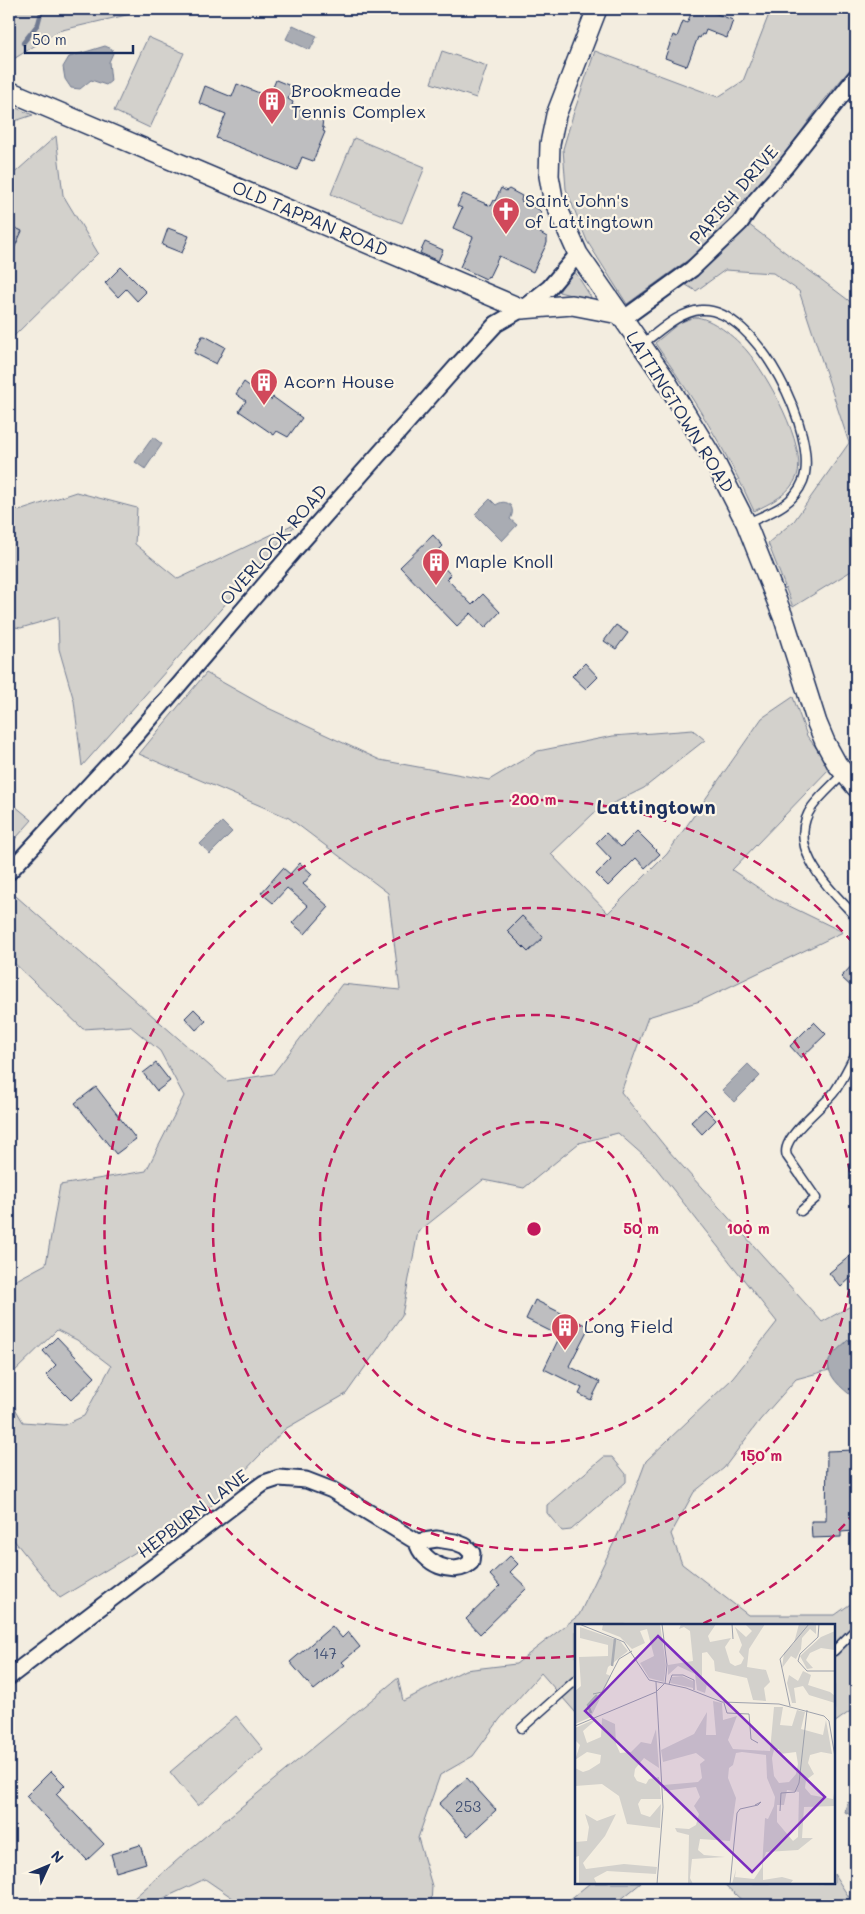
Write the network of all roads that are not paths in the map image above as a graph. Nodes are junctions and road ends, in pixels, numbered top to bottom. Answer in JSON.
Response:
{"nodes":[{"id":1,"x":597,"y":9,"type":"edge"},
{"id":2,"x":856,"y":77,"type":"edge"},
{"id":3,"x":9,"y":91,"type":"edge"},
{"id":4,"x":578,"y":254,"type":"junction"},
{"id":5,"x":522,"y":309,"type":"junction"},
{"id":6,"x":621,"y":317,"type":"junction"},
{"id":7,"x":641,"y":346,"type":"junction"},
{"id":8,"x":746,"y":523,"type":"junction"},
{"id":9,"x":844,"y":772,"type":"junction"},
{"id":10,"x":856,"y":788,"type":"edge"},
{"id":11,"x":9,"y":872,"type":"edge"},
{"id":12,"x":856,"y":916,"type":"edge"},
{"id":13,"x":856,"y":1053,"type":"edge"},
{"id":14,"x":801,"y":1211,"type":"dead end"},
{"id":15,"x":417,"y":1542,"type":"dead end"},
{"id":16,"x":856,"y":1629,"type":"edge"},
{"id":17,"x":835,"y":1650,"type":"edge"},
{"id":18,"x":9,"y":1678,"type":"edge"},
{"id":19,"x":575,"y":1681,"type":"edge"},
{"id":20,"x":522,"y":1728,"type":"dead end"}],
"edges":[{"from":1,"to":4,"type":"street","name":"LATTINGTOWN ROAD"},
{"from":2,"to":6,"type":"street","name":"PARISH DRIVE"},
{"from":3,"to":5,"type":"street","name":"OLD TAPPAN ROAD"},
{"from":4,"to":5,"type":"street","name":"OVERLOOK ROAD"},
{"from":4,"to":6,"type":"street","name":"LATTINGTOWN ROAD"},
{"from":5,"to":6,"type":"street","name":"OLD TAPPAN ROAD"},
{"from":5,"to":11,"type":"street","name":"OVERLOOK ROAD"},
{"from":6,"to":7,"type":"street","name":"LATTINGTOWN ROAD"},
{"from":7,"to":8,"type":"street","name":"LATTINGTOWN ROAD"},
{"from":7,"to":8,"type":"lane"},
{"from":8,"to":9,"type":"street","name":"LATTINGTOWN ROAD"},
{"from":9,"to":10,"type":"street","name":"LATTINGTOWN ROAD"},
{"from":9,"to":12,"type":"lane"},
{"from":13,"to":14,"type":"lane"},
{"from":15,"to":18,"type":"street","name":"HEPBURN LANE"},
{"from":16,"to":17,"type":"lane"},
{"from":19,"to":20,"type":"lane"}]}
